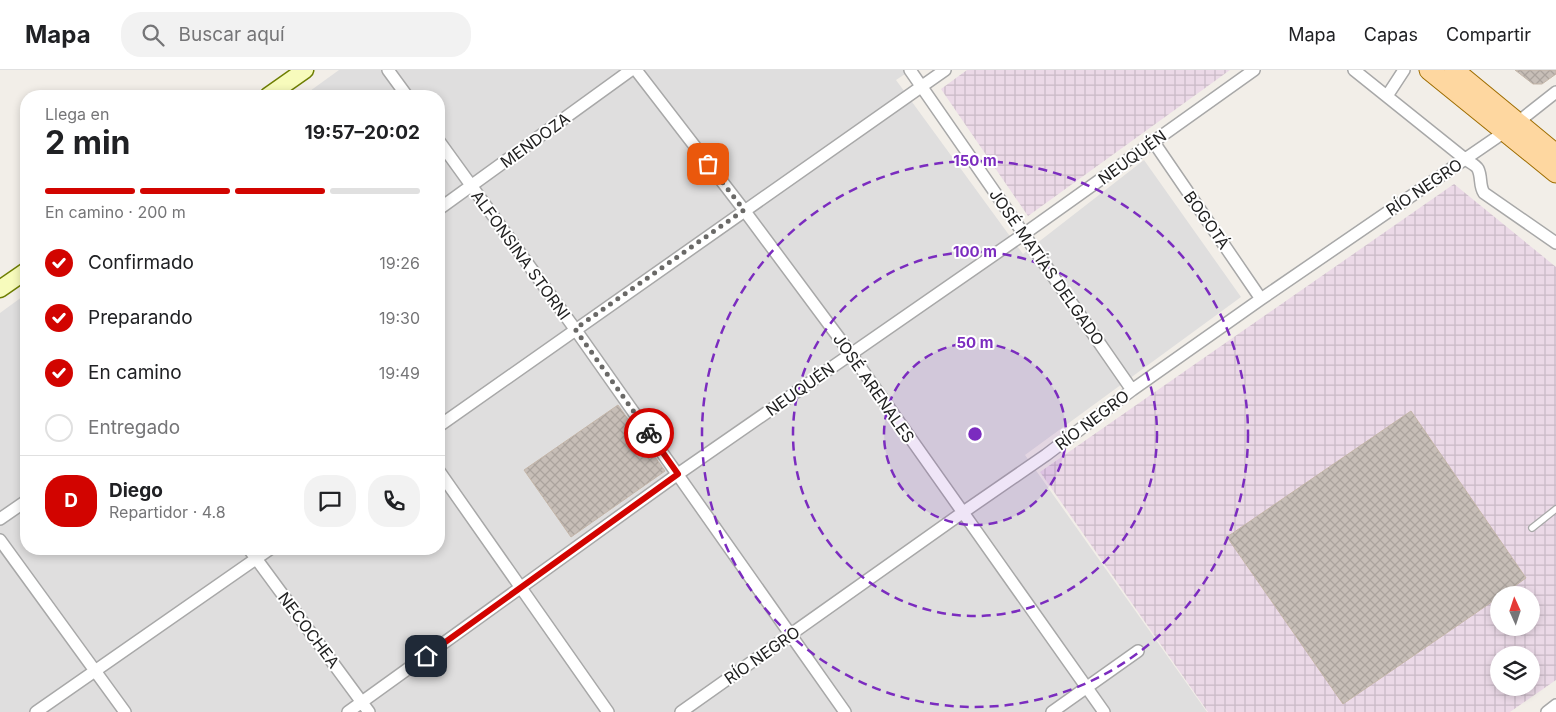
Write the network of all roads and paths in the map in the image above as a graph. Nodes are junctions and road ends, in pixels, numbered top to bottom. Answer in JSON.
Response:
{"nodes":[{"id":1,"x":305,"y":70,"type":"edge"},
{"id":2,"x":388,"y":70,"type":"edge"},
{"id":3,"x":631,"y":70,"type":"edge"},
{"id":4,"x":636,"y":70,"type":"edge"},
{"id":5,"x":910,"y":70,"type":"edge"},
{"id":6,"x":945,"y":70,"type":"edge"},
{"id":7,"x":1254,"y":70,"type":"edge"},
{"id":8,"x":1354,"y":70,"type":"edge"},
{"id":9,"x":1404,"y":70,"type":"edge"},
{"id":10,"x":1429,"y":70,"type":"edge"},
{"id":11,"x":1454,"y":70,"type":"edge"},
{"id":12,"x":922,"y":87,"type":"junction"},
{"id":13,"x":277,"y":90,"type":"edge"},
{"id":14,"x":403,"y":90,"type":"edge"},
{"id":15,"x":1556,"y":92,"type":"edge"},
{"id":16,"x":1387,"y":96,"type":"junction"},
{"id":17,"x":1512,"y":127,"type":"junction"},
{"id":18,"x":1153,"y":142,"type":"junction"},
{"id":19,"x":445,"y":150,"type":"edge"},
{"id":20,"x":1556,"y":154,"type":"edge"},
{"id":21,"x":1465,"y":159,"type":"junction"},
{"id":22,"x":1556,"y":173,"type":"edge"},
{"id":23,"x":470,"y":186,"type":"junction"},
{"id":24,"x":445,"y":205,"type":"edge"},
{"id":25,"x":744,"y":210,"type":"junction"},
{"id":26,"x":1024,"y":234,"type":"junction"},
{"id":27,"x":1556,"y":243,"type":"edge"},
{"id":28,"x":20,"y":275,"type":"edge"},
{"id":29,"x":0,"y":290,"type":"edge"},
{"id":30,"x":1261,"y":299,"type":"junction"},
{"id":31,"x":575,"y":329,"type":"junction"},
{"id":32,"x":851,"y":354,"type":"junction"},
{"id":33,"x":1132,"y":390,"type":"junction"},
{"id":34,"x":445,"y":422,"type":"edge"},
{"id":35,"x":678,"y":474,"type":"junction"},
{"id":36,"x":445,"y":480,"type":"edge"},
{"id":37,"x":20,"y":505,"type":"edge"},
{"id":38,"x":1556,"y":509,"type":"edge"},
{"id":39,"x":962,"y":513,"type":"junction"},
{"id":40,"x":0,"y":519,"type":"edge"},
{"id":41,"x":1532,"y":528,"type":"dead end"},
{"id":42,"x":0,"y":540,"type":"edge"},
{"id":43,"x":253,"y":555,"type":"edge"},
{"id":44,"x":262,"y":555,"type":"edge"},
{"id":45,"x":256,"y":559,"type":"junction"},
{"id":46,"x":520,"y":588,"type":"junction"},
{"id":47,"x":791,"y":635,"type":"junction"},
{"id":48,"x":1138,"y":651,"type":"dead end"},
{"id":49,"x":94,"y":670,"type":"junction"},
{"id":50,"x":1087,"y":688,"type":"junction"},
{"id":51,"x":362,"y":702,"type":"junction"},
{"id":52,"x":1556,"y":706,"type":"edge"},
{"id":53,"x":36,"y":712,"type":"edge"},
{"id":54,"x":125,"y":712,"type":"edge"},
{"id":55,"x":348,"y":712,"type":"edge"},
{"id":56,"x":369,"y":712,"type":"edge"},
{"id":57,"x":608,"y":712,"type":"edge"},
{"id":58,"x":682,"y":712,"type":"edge"},
{"id":59,"x":845,"y":712,"type":"edge"},
{"id":60,"x":1052,"y":712,"type":"edge"},
{"id":61,"x":1104,"y":712,"type":"edge"},
{"id":62,"x":1547,"y":712,"type":"edge"}],
"edges":[{"from":1,"to":13,"type":"main road"},
{"from":2,"to":14,"type":"street"},
{"from":3,"to":23,"type":"street","name":"MENDOZA"},
{"from":4,"to":25,"type":"street","name":"JOSÉ ARENALES"},
{"from":5,"to":12,"type":"street","name":"JOSÉ MATÍAS DELGADO"},
{"from":6,"to":12,"type":"street"},
{"from":7,"to":18,"type":"street","name":"NEUQUÉN"},
{"from":8,"to":16,"type":"street"},
{"from":9,"to":16,"type":"street"},
{"from":10,"to":17,"type":"main road"},
{"from":11,"to":17,"type":"main road"},
{"from":12,"to":25,"type":"street"},
{"from":12,"to":26,"type":"street","name":"JOSÉ MATÍAS DELGADO"},
{"from":15,"to":17,"type":"street","name":"RÍO NEGRO"},
{"from":16,"to":21,"type":"street"},
{"from":17,"to":20,"type":"main road"},
{"from":17,"to":21,"type":"street","name":"RÍO NEGRO"},
{"from":17,"to":22,"type":"main road"},
{"from":18,"to":26,"type":"street","name":"NEUQUÉN"},
{"from":18,"to":30,"type":"street","name":"BOGOTÁ"},
{"from":19,"to":23,"type":"street","name":"ALFONSINA STORNI"},
{"from":21,"to":27,"type":"street"},
{"from":21,"to":30,"type":"street","name":"RÍO NEGRO"},
{"from":23,"to":24,"type":"street","name":"MENDOZA"},
{"from":23,"to":31,"type":"street","name":"ALFONSINA STORNI"},
{"from":25,"to":31,"type":"street"},
{"from":25,"to":32,"type":"street","name":"JOSÉ ARENALES"},
{"from":26,"to":32,"type":"street","name":"NEUQUÉN"},
{"from":26,"to":33,"type":"street","name":"JOSÉ MATÍAS DELGADO"},
{"from":28,"to":29,"type":"main road"},
{"from":30,"to":33,"type":"street","name":"RÍO NEGRO"},
{"from":31,"to":34,"type":"street"},
{"from":31,"to":35,"type":"street","name":"ALFONSINA STORNI"},
{"from":32,"to":35,"type":"street","name":"NEUQUÉN"},
{"from":32,"to":39,"type":"street","name":"JOSÉ ARENALES"},
{"from":33,"to":39,"type":"street","name":"RÍO NEGRO"},
{"from":35,"to":46,"type":"street","name":"NEUQUÉN"},
{"from":35,"to":47,"type":"street","name":"ALFONSINA STORNI"},
{"from":36,"to":46,"type":"street"},
{"from":37,"to":40,"type":"street"},
{"from":38,"to":41,"type":"lane"},
{"from":39,"to":47,"type":"street","name":"RÍO NEGRO"},
{"from":39,"to":50,"type":"street","name":"JOSÉ ARENALES"},
{"from":42,"to":49,"type":"street"},
{"from":43,"to":45,"type":"street","name":"NECOCHEA"},
{"from":44,"to":45,"type":"street"},
{"from":45,"to":49,"type":"street"},
{"from":45,"to":51,"type":"street","name":"NECOCHEA"},
{"from":46,"to":51,"type":"street","name":"NEUQUÉN"},
{"from":46,"to":57,"type":"street"},
{"from":47,"to":58,"type":"street","name":"RÍO NEGRO"},
{"from":47,"to":59,"type":"street","name":"ALFONSINA STORNI"},
{"from":48,"to":50,"type":"street"},
{"from":49,"to":53,"type":"street"},
{"from":49,"to":54,"type":"street"},
{"from":50,"to":60,"type":"street"},
{"from":50,"to":61,"type":"street","name":"JOSÉ ARENALES"},
{"from":51,"to":55,"type":"street","name":"NEUQUÉN"},
{"from":51,"to":56,"type":"street","name":"NECOCHEA"},
{"from":52,"to":62,"type":"street"}]}
